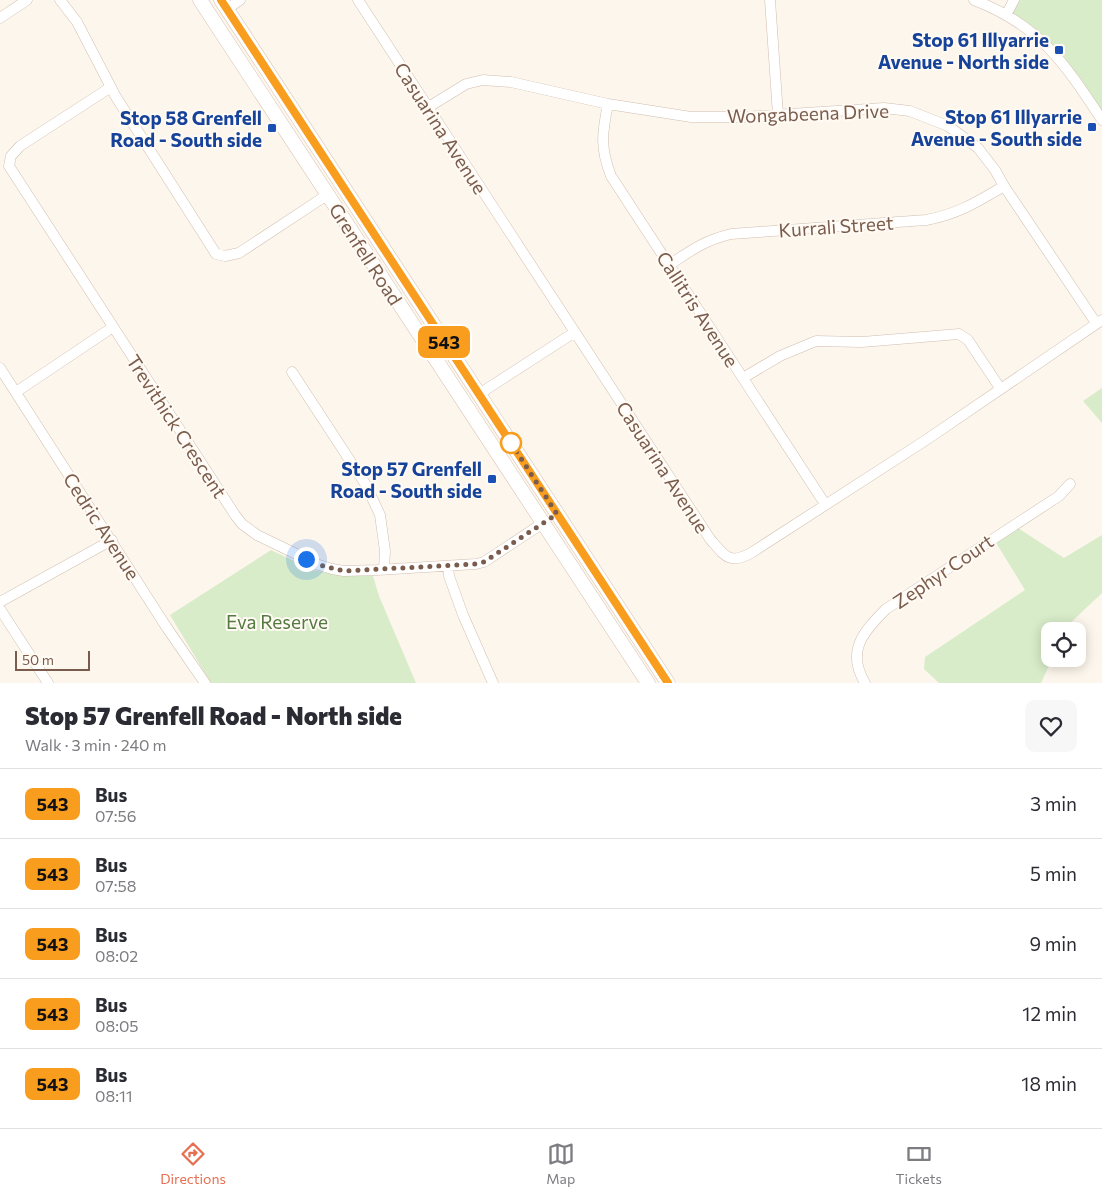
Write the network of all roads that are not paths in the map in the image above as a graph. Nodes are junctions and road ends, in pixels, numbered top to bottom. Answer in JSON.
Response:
{"nodes":[{"id":1,"x":27,"y":0,"type":"edge"},
{"id":2,"x":60,"y":0,"type":"edge"},
{"id":3,"x":200,"y":0,"type":"edge"},
{"id":4,"x":240,"y":0,"type":"edge"},
{"id":5,"x":358,"y":0,"type":"edge"},
{"id":6,"x":770,"y":0,"type":"edge"},
{"id":7,"x":974,"y":0,"type":"edge"},
{"id":8,"x":1014,"y":0,"type":"edge"},
{"id":9,"x":224,"y":4,"type":"edge"},
{"id":10,"x":1006,"y":15,"type":"junction"},
{"id":11,"x":0,"y":18,"type":"edge"},
{"id":12,"x":111,"y":88,"type":"junction"},
{"id":13,"x":608,"y":104,"type":"junction"},
{"id":14,"x":427,"y":108,"type":"junction"},
{"id":15,"x":778,"y":115,"type":"junction"},
{"id":16,"x":1102,"y":120,"type":"edge"},
{"id":17,"x":342,"y":185,"type":"junction"},
{"id":18,"x":1004,"y":186,"type":"junction"},
{"id":19,"x":328,"y":195,"type":"junction"},
{"id":20,"x":669,"y":266,"type":"junction"},
{"id":21,"x":1099,"y":322,"type":"edge"},
{"id":22,"x":113,"y":327,"type":"junction"},
{"id":23,"x":575,"y":332,"type":"junction"},
{"id":24,"x":0,"y":368,"type":"edge"},
{"id":25,"x":292,"y":372,"type":"dead end"},
{"id":26,"x":743,"y":378,"type":"junction"},
{"id":27,"x":1000,"y":388,"type":"junction"},
{"id":28,"x":16,"y":392,"type":"junction"},
{"id":29,"x":479,"y":394,"type":"junction"},
{"id":30,"x":464,"y":404,"type":"junction"},
{"id":31,"x":1070,"y":484,"type":"dead end"},
{"id":32,"x":825,"y":504,"type":"junction"},
{"id":33,"x":557,"y":514,"type":"junction"},
{"id":34,"x":543,"y":523,"type":"junction"},
{"id":35,"x":112,"y":540,"type":"junction"},
{"id":36,"x":448,"y":566,"type":"junction"},
{"id":37,"x":384,"y":569,"type":"junction"},
{"id":38,"x":0,"y":602,"type":"edge"},
{"id":39,"x":0,"y":609,"type":"edge"},
{"id":40,"x":48,"y":683,"type":"edge"},
{"id":41,"x":205,"y":683,"type":"edge"},
{"id":42,"x":492,"y":683,"type":"edge"},
{"id":43,"x":648,"y":683,"type":"edge"},
{"id":44,"x":668,"y":683,"type":"edge"},
{"id":45,"x":865,"y":683,"type":"edge"}],
"edges":[{"from":1,"to":11,"type":"street"},
{"from":2,"to":12,"type":"street"},
{"from":3,"to":19,"type":"main road","name":"Grenfell Road"},
{"from":4,"to":9,"type":"street"},
{"from":5,"to":14,"type":"street","name":"Casuarina Avenue"},
{"from":6,"to":15,"type":"street"},
{"from":7,"to":10,"type":"street"},
{"from":8,"to":10,"type":"street"},
{"from":9,"to":17,"type":"main road","name":"Grenfell Road"},
{"from":10,"to":16,"type":"street"},
{"from":12,"to":19,"type":"street"},
{"from":12,"to":22,"type":"street","name":"Trevithick Crescent"},
{"from":13,"to":14,"type":"street","name":"Wongabeena Drive"},
{"from":13,"to":15,"type":"street","name":"Wongabeena Drive"},
{"from":13,"to":20,"type":"street","name":"Callitris Avenue"},
{"from":14,"to":23,"type":"street","name":"Casuarina Avenue"},
{"from":15,"to":18,"type":"street","name":"Wongabeena Drive"},
{"from":17,"to":19,"type":"main road"},
{"from":17,"to":29,"type":"main road","name":"Grenfell Road"},
{"from":18,"to":20,"type":"street","name":"Kurrali Street"},
{"from":18,"to":21,"type":"street","name":"Wongabeena Drive"},
{"from":19,"to":30,"type":"main road","name":"Grenfell Road"},
{"from":20,"to":26,"type":"street","name":"Callitris Avenue"},
{"from":21,"to":27,"type":"street","name":"Casuarina Avenue"},
{"from":22,"to":28,"type":"street"},
{"from":22,"to":37,"type":"street","name":"Trevithick Crescent"},
{"from":23,"to":29,"type":"street"},
{"from":23,"to":32,"type":"street","name":"Casuarina Avenue"},
{"from":24,"to":28,"type":"street","name":"Cedric Avenue"},
{"from":25,"to":37,"type":"street"},
{"from":26,"to":27,"type":"street"},
{"from":26,"to":32,"type":"street","name":"Callitris Avenue"},
{"from":27,"to":32,"type":"street","name":"Casuarina Avenue"},
{"from":28,"to":35,"type":"street","name":"Cedric Avenue"},
{"from":29,"to":30,"type":"main road"},
{"from":29,"to":33,"type":"main road","name":"Grenfell Road"},
{"from":30,"to":34,"type":"main road","name":"Grenfell Road"},
{"from":31,"to":45,"type":"street","name":"Zephyr Court"},
{"from":33,"to":34,"type":"main road"},
{"from":33,"to":44,"type":"main road","name":"Grenfell Road"},
{"from":34,"to":36,"type":"street","name":"Trevithick Crescent"},
{"from":34,"to":43,"type":"main road","name":"Grenfell Road"},
{"from":35,"to":38,"type":"street"},
{"from":35,"to":41,"type":"street","name":"Cedric Avenue"},
{"from":36,"to":37,"type":"street","name":"Trevithick Crescent"},
{"from":36,"to":42,"type":"street"},
{"from":39,"to":40,"type":"street"}]}
